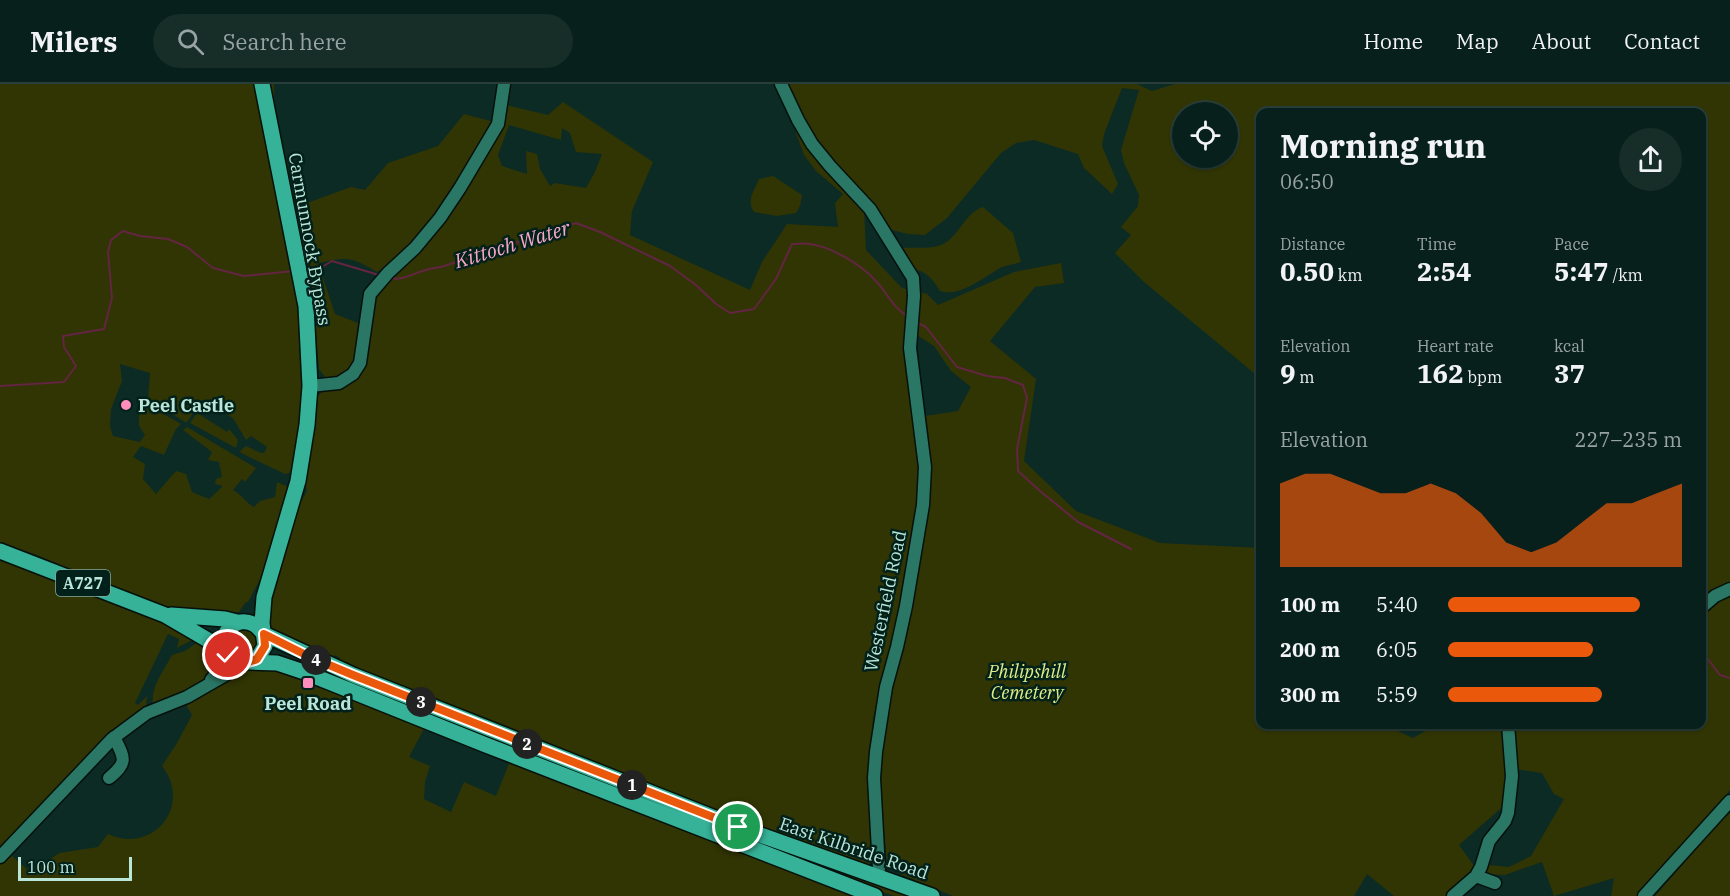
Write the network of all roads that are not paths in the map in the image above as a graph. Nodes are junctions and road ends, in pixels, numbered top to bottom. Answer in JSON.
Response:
{"nodes":[{"id":1,"x":262,"y":84,"type":"edge"},
{"id":2,"x":504,"y":84,"type":"edge"},
{"id":3,"x":781,"y":84,"type":"edge"},
{"id":4,"x":310,"y":386,"type":"junction"},
{"id":5,"x":0,"y":550,"type":"edge"},
{"id":6,"x":269,"y":576,"type":"junction"},
{"id":7,"x":1730,"y":590,"type":"edge"},
{"id":8,"x":1706,"y":604,"type":"edge"},
{"id":9,"x":165,"y":615,"type":"junction"},
{"id":10,"x":239,"y":621,"type":"junction"},
{"id":11,"x":263,"y":633,"type":"junction"},
{"id":12,"x":226,"y":651,"type":"junction"},
{"id":13,"x":249,"y":662,"type":"junction"},
{"id":14,"x":206,"y":686,"type":"junction"},
{"id":15,"x":1508,"y":729,"type":"edge"},
{"id":16,"x":114,"y":737,"type":"junction"},
{"id":17,"x":109,"y":778,"type":"dead end"},
{"id":18,"x":1730,"y":801,"type":"edge"},
{"id":19,"x":0,"y":856,"type":"edge"},
{"id":20,"x":1476,"y":876,"type":"junction"},
{"id":21,"x":876,"y":877,"type":"junction"},
{"id":22,"x":1495,"y":883,"type":"dead end"},
{"id":23,"x":875,"y":896,"type":"edge"},
{"id":24,"x":932,"y":896,"type":"edge"},
{"id":25,"x":1453,"y":896,"type":"edge"},
{"id":26,"x":1644,"y":896,"type":"edge"}],
"edges":[{"from":1,"to":4,"type":"main road","name":"Carmunnock Bypass"},
{"from":2,"to":4,"type":"street"},
{"from":3,"to":21,"type":"street","name":"Westerfield Road"},
{"from":4,"to":6,"type":"main road","name":"Carmunnock Bypass"},
{"from":5,"to":9,"type":"main road","number":"A727"},
{"from":6,"to":10,"type":"main road","name":"Carmunnock Bypass"},
{"from":6,"to":11,"type":"main road","name":"Carmunnock Bypass"},
{"from":7,"to":8,"type":"street"},
{"from":9,"to":10,"type":"main road","number":"A727"},
{"from":9,"to":12,"type":"main road","number":"A727"},
{"from":10,"to":11,"type":"main road"},
{"from":10,"to":12,"type":"main road"},
{"from":11,"to":13,"type":"main road"},
{"from":11,"to":21,"type":"main road","name":"East Kilbride Road"},
{"from":12,"to":13,"type":"main road"},
{"from":12,"to":14,"type":"street"},
{"from":13,"to":14,"type":"street"},
{"from":13,"to":23,"type":"main road","name":"East Kilbride Road"},
{"from":14,"to":16,"type":"street"},
{"from":15,"to":20,"type":"street"},
{"from":16,"to":17,"type":"street"},
{"from":16,"to":19,"type":"street"},
{"from":18,"to":26,"type":"street"},
{"from":20,"to":22,"type":"street"},
{"from":20,"to":25,"type":"street"},
{"from":21,"to":24,"type":"main road","name":"East Kilbride Road"}]}
